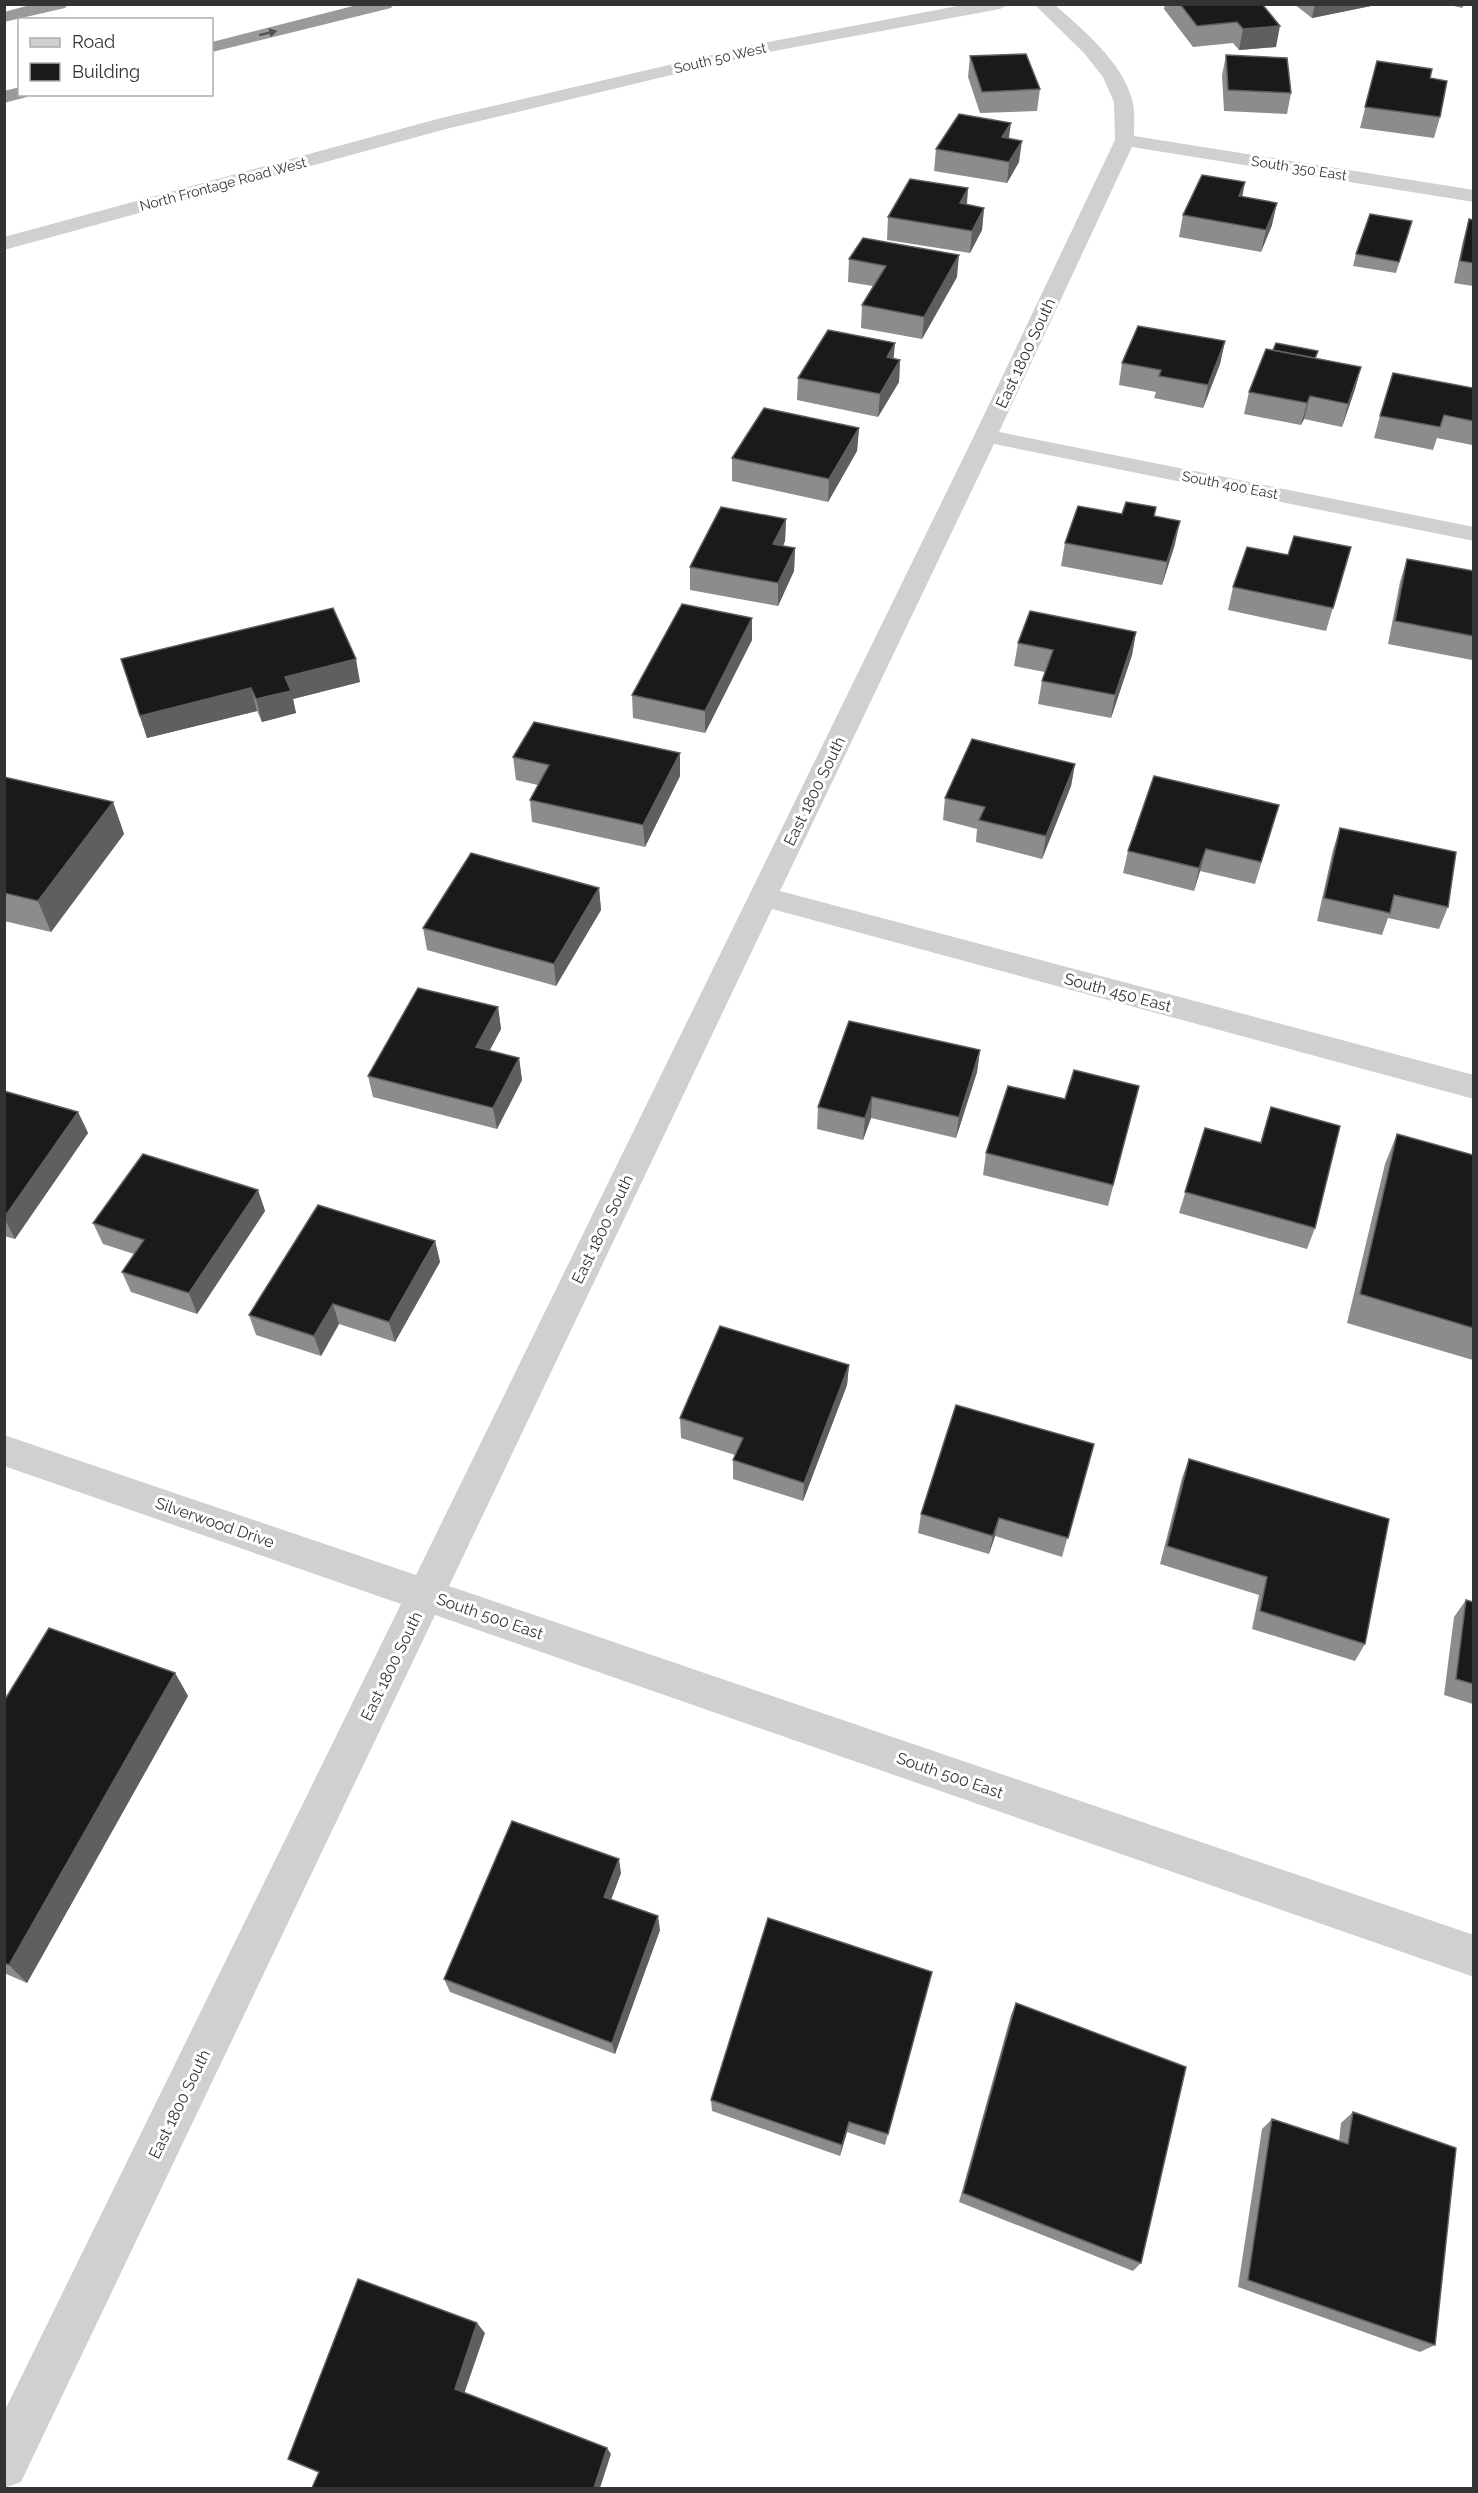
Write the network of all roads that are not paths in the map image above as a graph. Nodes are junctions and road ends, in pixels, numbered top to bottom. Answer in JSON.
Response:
{"nodes":[{"id":1,"x":59,"y":4,"type":"edge"},
{"id":2,"x":386,"y":4,"type":"edge"},
{"id":3,"x":1000,"y":4,"type":"edge"},
{"id":4,"x":1043,"y":4,"type":"edge"},
{"id":5,"x":4,"y":17,"type":"edge"},
{"id":6,"x":213,"y":47,"type":"edge"},
{"id":7,"x":441,"y":124,"type":"joint"},
{"id":8,"x":1125,"y":140,"type":"junction"},
{"id":9,"x":1473,"y":196,"type":"edge"},
{"id":10,"x":4,"y":244,"type":"edge"},
{"id":11,"x":986,"y":436,"type":"junction"},
{"id":12,"x":1473,"y":534,"type":"edge"},
{"id":13,"x":763,"y":897,"type":"junction"},
{"id":14,"x":1473,"y":1087,"type":"edge"},
{"id":15,"x":4,"y":1450,"type":"edge"},
{"id":16,"x":426,"y":1593,"type":"junction"},
{"id":17,"x":1473,"y":1956,"type":"edge"},
{"id":18,"x":4,"y":2465,"type":"edge"}],
"edges":[{"from":1,"to":5,"type":"highway"},
{"from":6,"to":2,"type":"highway","one_way":true},
{"from":3,"to":7,"type":"street","name":"South 50 West"},
{"from":4,"to":8,"type":"street","name":"East 1800 South"},
{"from":7,"to":10,"type":"street","name":"North Frontage Road West"},
{"from":8,"to":9,"type":"street","name":"South 350 East"},
{"from":8,"to":11,"type":"street","name":"East 1800 South"},
{"from":11,"to":12,"type":"street","name":"South 400 East"},
{"from":11,"to":13,"type":"street","name":"East 1800 South"},
{"from":13,"to":14,"type":"street","name":"South 450 East"},
{"from":13,"to":16,"type":"street","name":"East 1800 South"},
{"from":15,"to":16,"type":"street","name":"Silverwood Drive"},
{"from":16,"to":17,"type":"street","name":"South 500 East"},
{"from":16,"to":18,"type":"street","name":"East 1800 South"}]}
